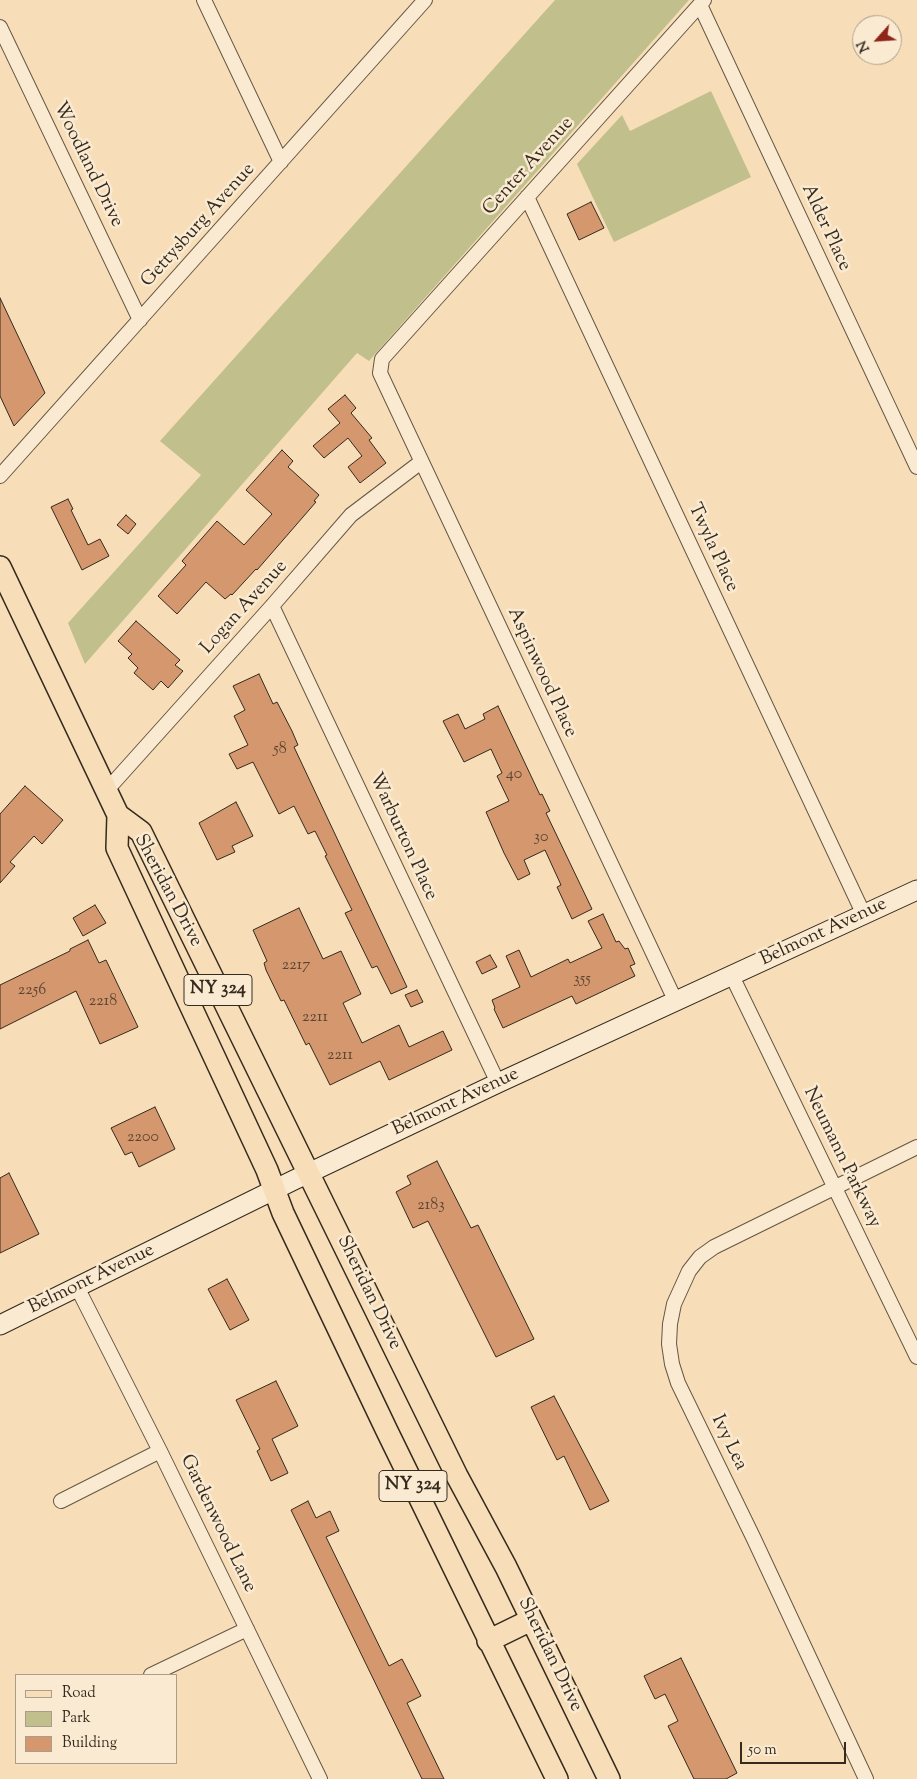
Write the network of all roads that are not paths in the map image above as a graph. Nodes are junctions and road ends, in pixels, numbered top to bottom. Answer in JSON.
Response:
{"nodes":[{"id":1,"x":204,"y":0,"type":"edge"},
{"id":2,"x":426,"y":0,"type":"edge"},
{"id":3,"x":702,"y":2,"type":"edge"},
{"id":4,"x":0,"y":27,"type":"edge"},
{"id":5,"x":281,"y":162,"type":"junction"},
{"id":6,"x":527,"y":197,"type":"junction"},
{"id":7,"x":140,"y":320,"type":"junction"},
{"id":8,"x":382,"y":359,"type":"joint"},
{"id":9,"x":421,"y":462,"type":"junction"},
{"id":10,"x":917,"y":467,"type":"edge"},
{"id":11,"x":0,"y":476,"type":"edge"},
{"id":12,"x":0,"y":567,"type":"edge"},
{"id":13,"x":272,"y":606,"type":"junction"},
{"id":14,"x":106,"y":791,"type":"junction"},
{"id":15,"x":118,"y":815,"type":"junction"},
{"id":16,"x":917,"y":890,"type":"edge"},
{"id":17,"x":864,"y":914,"type":"junction"},
{"id":18,"x":732,"y":976,"type":"junction"},
{"id":19,"x":676,"y":1002,"type":"junction"},
{"id":20,"x":498,"y":1083,"type":"junction"},
{"id":21,"x":917,"y":1147,"type":"edge"},
{"id":22,"x":309,"y":1173,"type":"junction"},
{"id":23,"x":835,"y":1187,"type":"junction"},
{"id":24,"x":274,"y":1190,"type":"junction"},
{"id":25,"x":77,"y":1287,"type":"junction"},
{"id":26,"x":0,"y":1325,"type":"edge"},
{"id":27,"x":917,"y":1357,"type":"edge"},
{"id":28,"x":160,"y":1451,"type":"junction"},
{"id":29,"x":62,"y":1501,"type":"dead end"},
{"id":30,"x":531,"y":1620,"type":"junction"},
{"id":31,"x":247,"y":1629,"type":"junction"},
{"id":32,"x":488,"y":1641,"type":"junction"},
{"id":33,"x":153,"y":1674,"type":"edge"},
{"id":34,"x":320,"y":1779,"type":"edge"},
{"id":35,"x":557,"y":1779,"type":"edge"},
{"id":36,"x":609,"y":1779,"type":"edge"},
{"id":37,"x":866,"y":1779,"type":"edge"}],
"edges":[{"from":1,"to":5,"type":"street"},
{"from":2,"to":5,"type":"street","name":"Gettysburg Avenue"},
{"from":3,"to":6,"type":"street","name":"Center Avenue"},
{"from":3,"to":10,"type":"street","name":"Alder Place"},
{"from":4,"to":7,"type":"street","name":"Woodland Drive"},
{"from":5,"to":7,"type":"street","name":"Gettysburg Avenue"},
{"from":6,"to":8,"type":"street","name":"Center Avenue"},
{"from":6,"to":17,"type":"street","name":"Twyla Place"},
{"from":7,"to":11,"type":"street","name":"Gettysburg Avenue"},
{"from":8,"to":9,"type":"street","name":"Aspinwood Place"},
{"from":9,"to":13,"type":"street","name":"Logan Avenue"},
{"from":9,"to":19,"type":"street","name":"Aspinwood Place"},
{"from":12,"to":14,"type":"main road","name":"Sheridan Drive","number":"NY 324"},
{"from":13,"to":14,"type":"street","name":"Logan Avenue"},
{"from":13,"to":20,"type":"street","name":"Warburton Place"},
{"from":14,"to":15,"type":"main road","name":"Sheridan Drive","number":"NY 324"},
{"from":15,"to":22,"type":"main road","name":"Sheridan Drive","number":"NY 324"},
{"from":15,"to":24,"type":"main road","name":"Sheridan Drive","number":"NY 324"},
{"from":16,"to":17,"type":"street","name":"Belmont Avenue"},
{"from":17,"to":18,"type":"street","name":"Belmont Avenue"},
{"from":18,"to":19,"type":"street","name":"Belmont Avenue"},
{"from":18,"to":23,"type":"street","name":"Neumann Parkway"},
{"from":19,"to":20,"type":"street","name":"Belmont Avenue"},
{"from":20,"to":22,"type":"street","name":"Belmont Avenue"},
{"from":21,"to":23,"type":"street","name":"Ivy Lea"},
{"from":22,"to":24,"type":"street","name":"Belmont Avenue"},
{"from":22,"to":30,"type":"main road","name":"Sheridan Drive","number":"NY 324"},
{"from":23,"to":27,"type":"street","name":"Neumann Parkway"},
{"from":23,"to":37,"type":"street","name":"Ivy Lea"},
{"from":24,"to":25,"type":"street","name":"Belmont Avenue"},
{"from":24,"to":32,"type":"main road","name":"Sheridan Drive","number":"NY 324"},
{"from":25,"to":26,"type":"street","name":"Belmont Avenue"},
{"from":25,"to":28,"type":"street","name":"Gardenwood Lane"},
{"from":28,"to":29,"type":"street"},
{"from":28,"to":31,"type":"street","name":"Gardenwood Lane"},
{"from":30,"to":32,"type":"main road"},
{"from":30,"to":36,"type":"main road","name":"Sheridan Drive","number":"NY 324"},
{"from":31,"to":33,"type":"street"},
{"from":31,"to":34,"type":"street","name":"Gardenwood Lane"},
{"from":32,"to":35,"type":"main road","name":"Sheridan Drive","number":"NY 324"}]}
